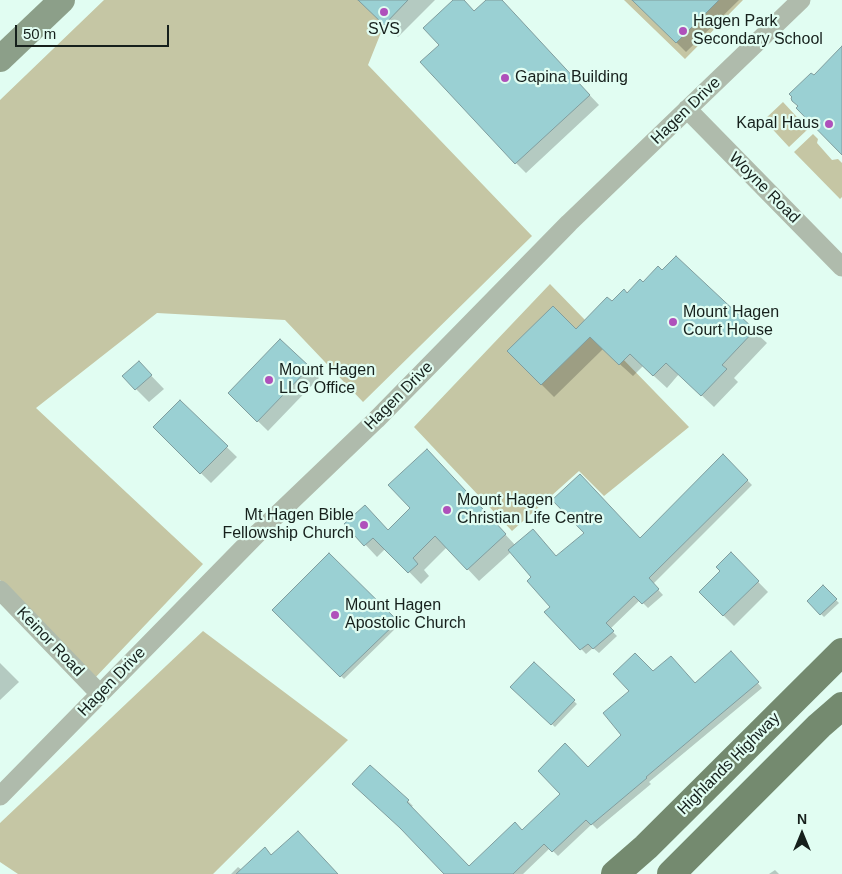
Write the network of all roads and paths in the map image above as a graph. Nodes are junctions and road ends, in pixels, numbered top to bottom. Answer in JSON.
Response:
{"nodes":[{"id":1,"x":62,"y":0,"type":"edge"},
{"id":2,"x":801,"y":0,"type":"edge"},
{"id":3,"x":0,"y":59,"type":"edge"},
{"id":4,"x":687,"y":109,"type":"junction"},
{"id":5,"x":842,"y":267,"type":"edge"},
{"id":6,"x":0,"y":590,"type":"edge"},
{"id":7,"x":842,"y":652,"type":"edge"},
{"id":8,"x":100,"y":694,"type":"junction"},
{"id":9,"x":842,"y":706,"type":"edge"},
{"id":10,"x":0,"y":796,"type":"edge"},
{"id":11,"x":678,"y":872,"type":"edge"},
{"id":12,"x":615,"y":874,"type":"edge"}],
"edges":[{"from":1,"to":3,"type":"street"},
{"from":2,"to":4,"type":"street","name":"Hagen Drive"},
{"from":4,"to":5,"type":"street","name":"Woyne Road"},
{"from":4,"to":8,"type":"street","name":"Hagen Drive"},
{"from":6,"to":8,"type":"street","name":"Keinor Road"},
{"from":7,"to":12,"type":"main road","name":"Highlands Highway"},
{"from":8,"to":10,"type":"street","name":"Hagen Drive"},
{"from":9,"to":11,"type":"main road"}]}
